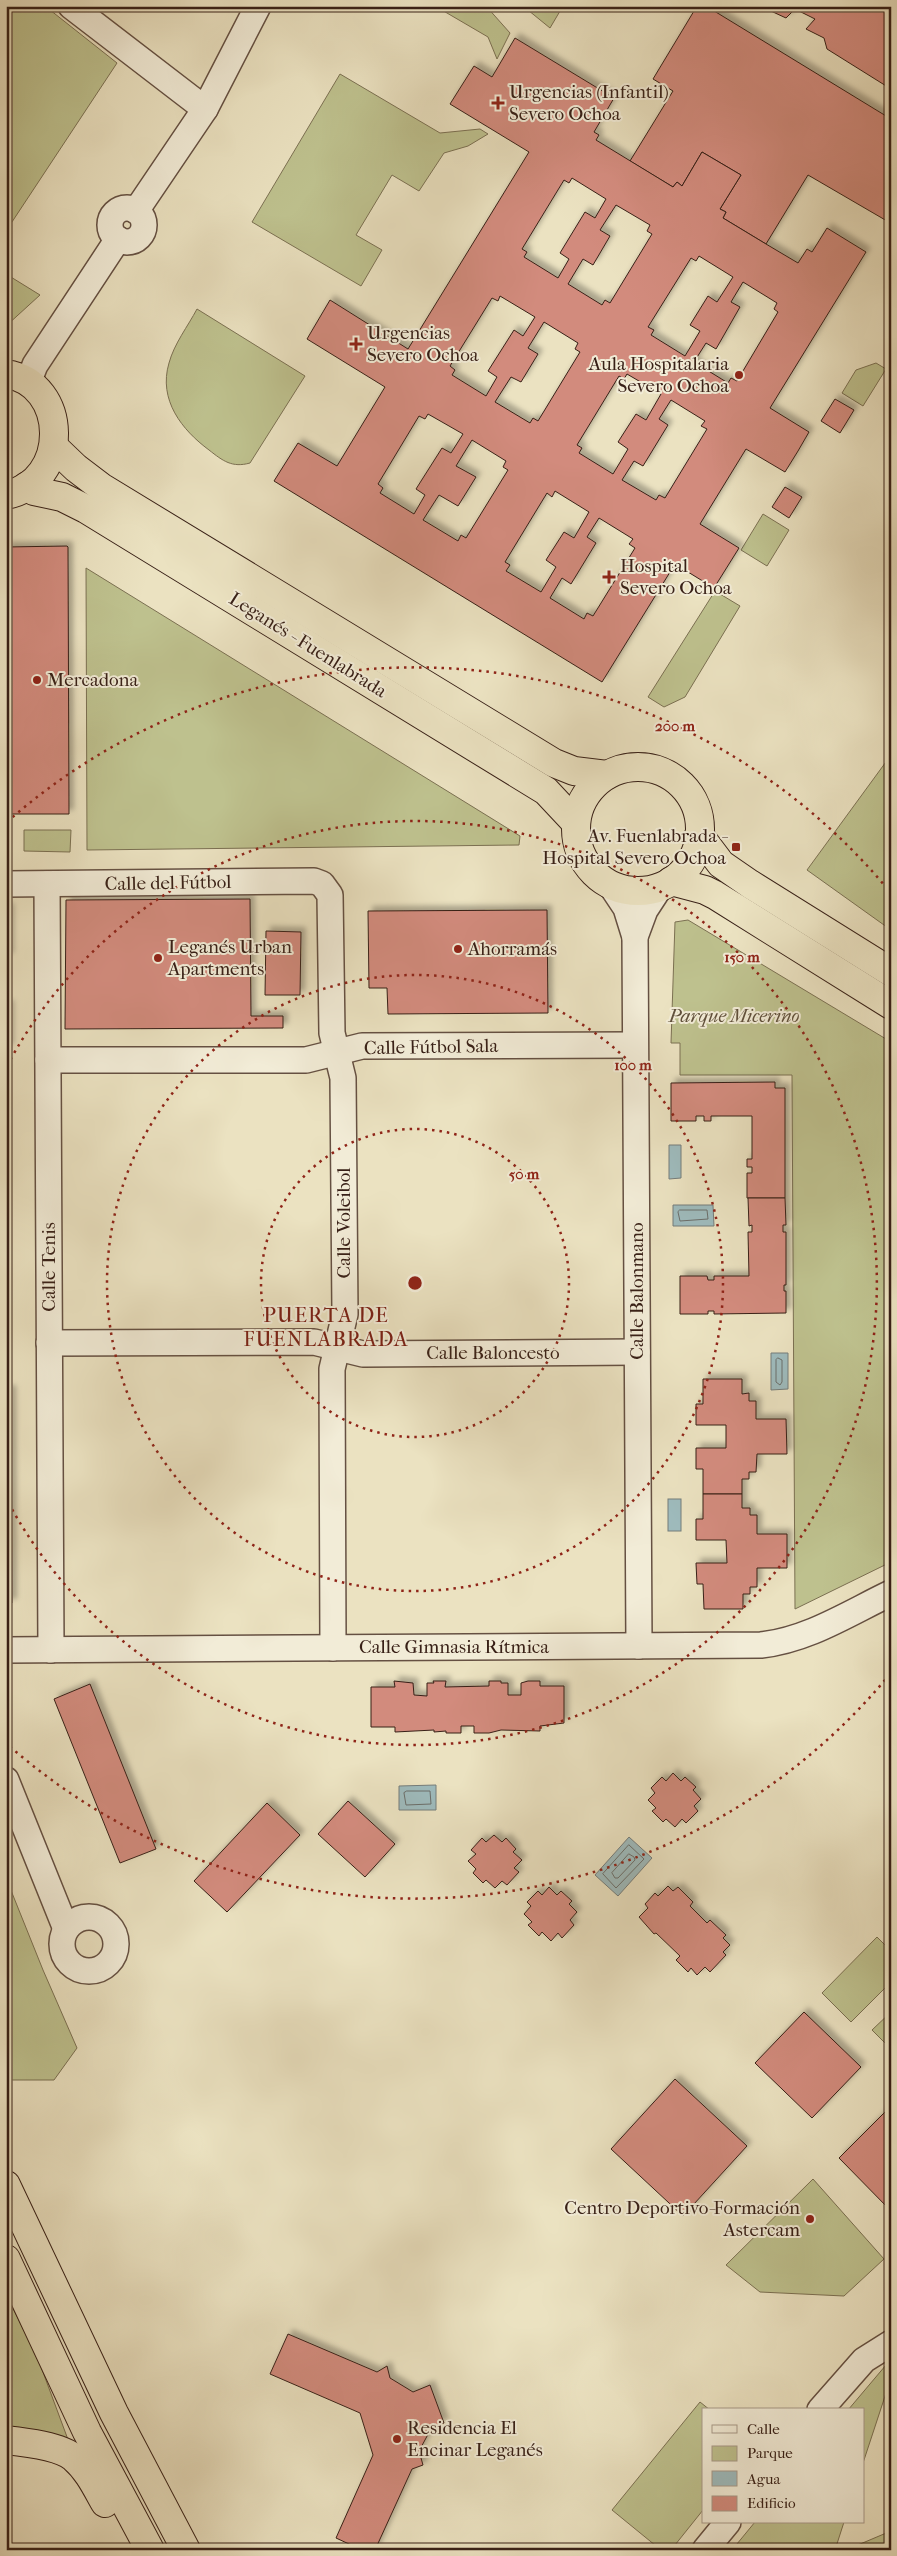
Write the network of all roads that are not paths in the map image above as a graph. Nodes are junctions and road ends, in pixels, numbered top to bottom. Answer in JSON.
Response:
{"nodes":[{"id":1,"x":71,"y":6,"type":"edge"},
{"id":2,"x":254,"y":8,"type":"edge"},
{"id":3,"x":205,"y":109,"type":"junction"},
{"id":4,"x":17,"y":379,"type":"edge"},
{"id":5,"x":54,"y":447,"type":"junction"},
{"id":6,"x":16,"y":491,"type":"edge"},
{"id":7,"x":607,"y":775,"type":"junction"},
{"id":8,"x":576,"y":823,"type":"junction"},
{"id":9,"x":699,"y":835,"type":"junction"},
{"id":10,"x":6,"y":884,"type":"edge"},
{"id":11,"x":47,"y":884,"type":"junction"},
{"id":12,"x":610,"y":884,"type":"junction"},
{"id":13,"x":666,"y":884,"type":"junction"},
{"id":14,"x":327,"y":889,"type":"joint"},
{"id":15,"x":635,"y":937,"type":"junction"},
{"id":16,"x":891,"y":972,"type":"edge"},
{"id":17,"x":891,"y":1005,"type":"edge"},
{"id":18,"x":635,"y":1045,"type":"junction"},
{"id":19,"x":337,"y":1052,"type":"junction"},
{"id":20,"x":48,"y":1060,"type":"junction"},
{"id":21,"x":49,"y":1343,"type":"junction"},
{"id":22,"x":338,"y":1348,"type":"junction"},
{"id":23,"x":637,"y":1352,"type":"junction"},
{"id":24,"x":891,"y":1593,"type":"edge"},
{"id":25,"x":638,"y":1646,"type":"junction"},
{"id":26,"x":333,"y":1648,"type":"junction"},
{"id":27,"x":6,"y":1650,"type":"edge"},
{"id":28,"x":51,"y":1650,"type":"junction"},
{"id":29,"x":6,"y":1780,"type":"edge"},
{"id":30,"x":66,"y":1920,"type":"dead end"},
{"id":31,"x":6,"y":2184,"type":"edge"},
{"id":32,"x":6,"y":2259,"type":"edge"},
{"id":33,"x":891,"y":2343,"type":"edge"},
{"id":34,"x":822,"y":2408,"type":"edge"},
{"id":35,"x":6,"y":2440,"type":"edge"},
{"id":36,"x":726,"y":2524,"type":"edge"},
{"id":37,"x":130,"y":2550,"type":"edge"},
{"id":38,"x":150,"y":2550,"type":"edge"},
{"id":39,"x":186,"y":2550,"type":"edge"},
{"id":40,"x":705,"y":2550,"type":"edge"}],
"edges":[{"from":1,"to":3,"type":"street"},
{"from":2,"to":3,"type":"street"},
{"from":3,"to":4,"type":"street"},
{"from":4,"to":5,"type":"highway"},
{"from":5,"to":6,"type":"highway"},
{"from":5,"to":7,"type":"highway","name":"Leganés - Fuenlabrada"},
{"from":6,"to":8,"type":"highway","name":"Leganés - Fuenlabrada"},
{"from":7,"to":8,"type":"highway","name":"Leganés - Fuenlabrada"},
{"from":7,"to":9,"type":"highway","name":"Leganés - Fuenlabrada"},
{"from":8,"to":12,"type":"highway","name":"Leganés - Fuenlabrada"},
{"from":9,"to":13,"type":"highway","name":"Leganés - Fuenlabrada"},
{"from":9,"to":16,"type":"highway"},
{"from":10,"to":11,"type":"street","name":"Calle del Fútbol"},
{"from":11,"to":14,"type":"street","name":"Calle del Fútbol"},
{"from":11,"to":20,"type":"street","name":"Calle Tenis"},
{"from":12,"to":13,"type":"highway","name":"Leganés - Fuenlabrada"},
{"from":12,"to":15,"type":"street","name":"Calle Balonmano"},
{"from":13,"to":15,"type":"street","name":"Calle Balonmano"},
{"from":13,"to":17,"type":"highway","name":"Leganés - Fuenlabrada"},
{"from":14,"to":19,"type":"street","name":"Calle Voleibol"},
{"from":15,"to":18,"type":"street","name":"Calle Balonmano"},
{"from":18,"to":19,"type":"street","name":"Calle Fútbol Sala"},
{"from":18,"to":23,"type":"street","name":"Calle Balonmano"},
{"from":19,"to":20,"type":"street","name":"Calle Fútbol Sala"},
{"from":19,"to":22,"type":"street","name":"Calle Voleibol"},
{"from":20,"to":21,"type":"street","name":"Calle Tenis"},
{"from":21,"to":22,"type":"street","name":"Calle Baloncesto"},
{"from":21,"to":28,"type":"street","name":"Calle Tenis"},
{"from":22,"to":23,"type":"street","name":"Calle Baloncesto"},
{"from":22,"to":26,"type":"street","name":"Calle Voleibol"},
{"from":23,"to":25,"type":"street","name":"Calle Balonmano"},
{"from":24,"to":25,"type":"street","name":"Calle Gimnasia Rítmica"},
{"from":25,"to":26,"type":"street","name":"Calle Gimnasia Rítmica"},
{"from":26,"to":28,"type":"street","name":"Calle Gimnasia Rítmica"},
{"from":27,"to":28,"type":"street","name":"Calle Gimnasia Rítmica"},
{"from":29,"to":30,"type":"street"},
{"from":31,"to":39,"type":"highway"},
{"from":32,"to":38,"type":"highway"},
{"from":33,"to":34,"type":"street"},
{"from":35,"to":37,"type":"highway"},
{"from":36,"to":40,"type":"street"}]}
